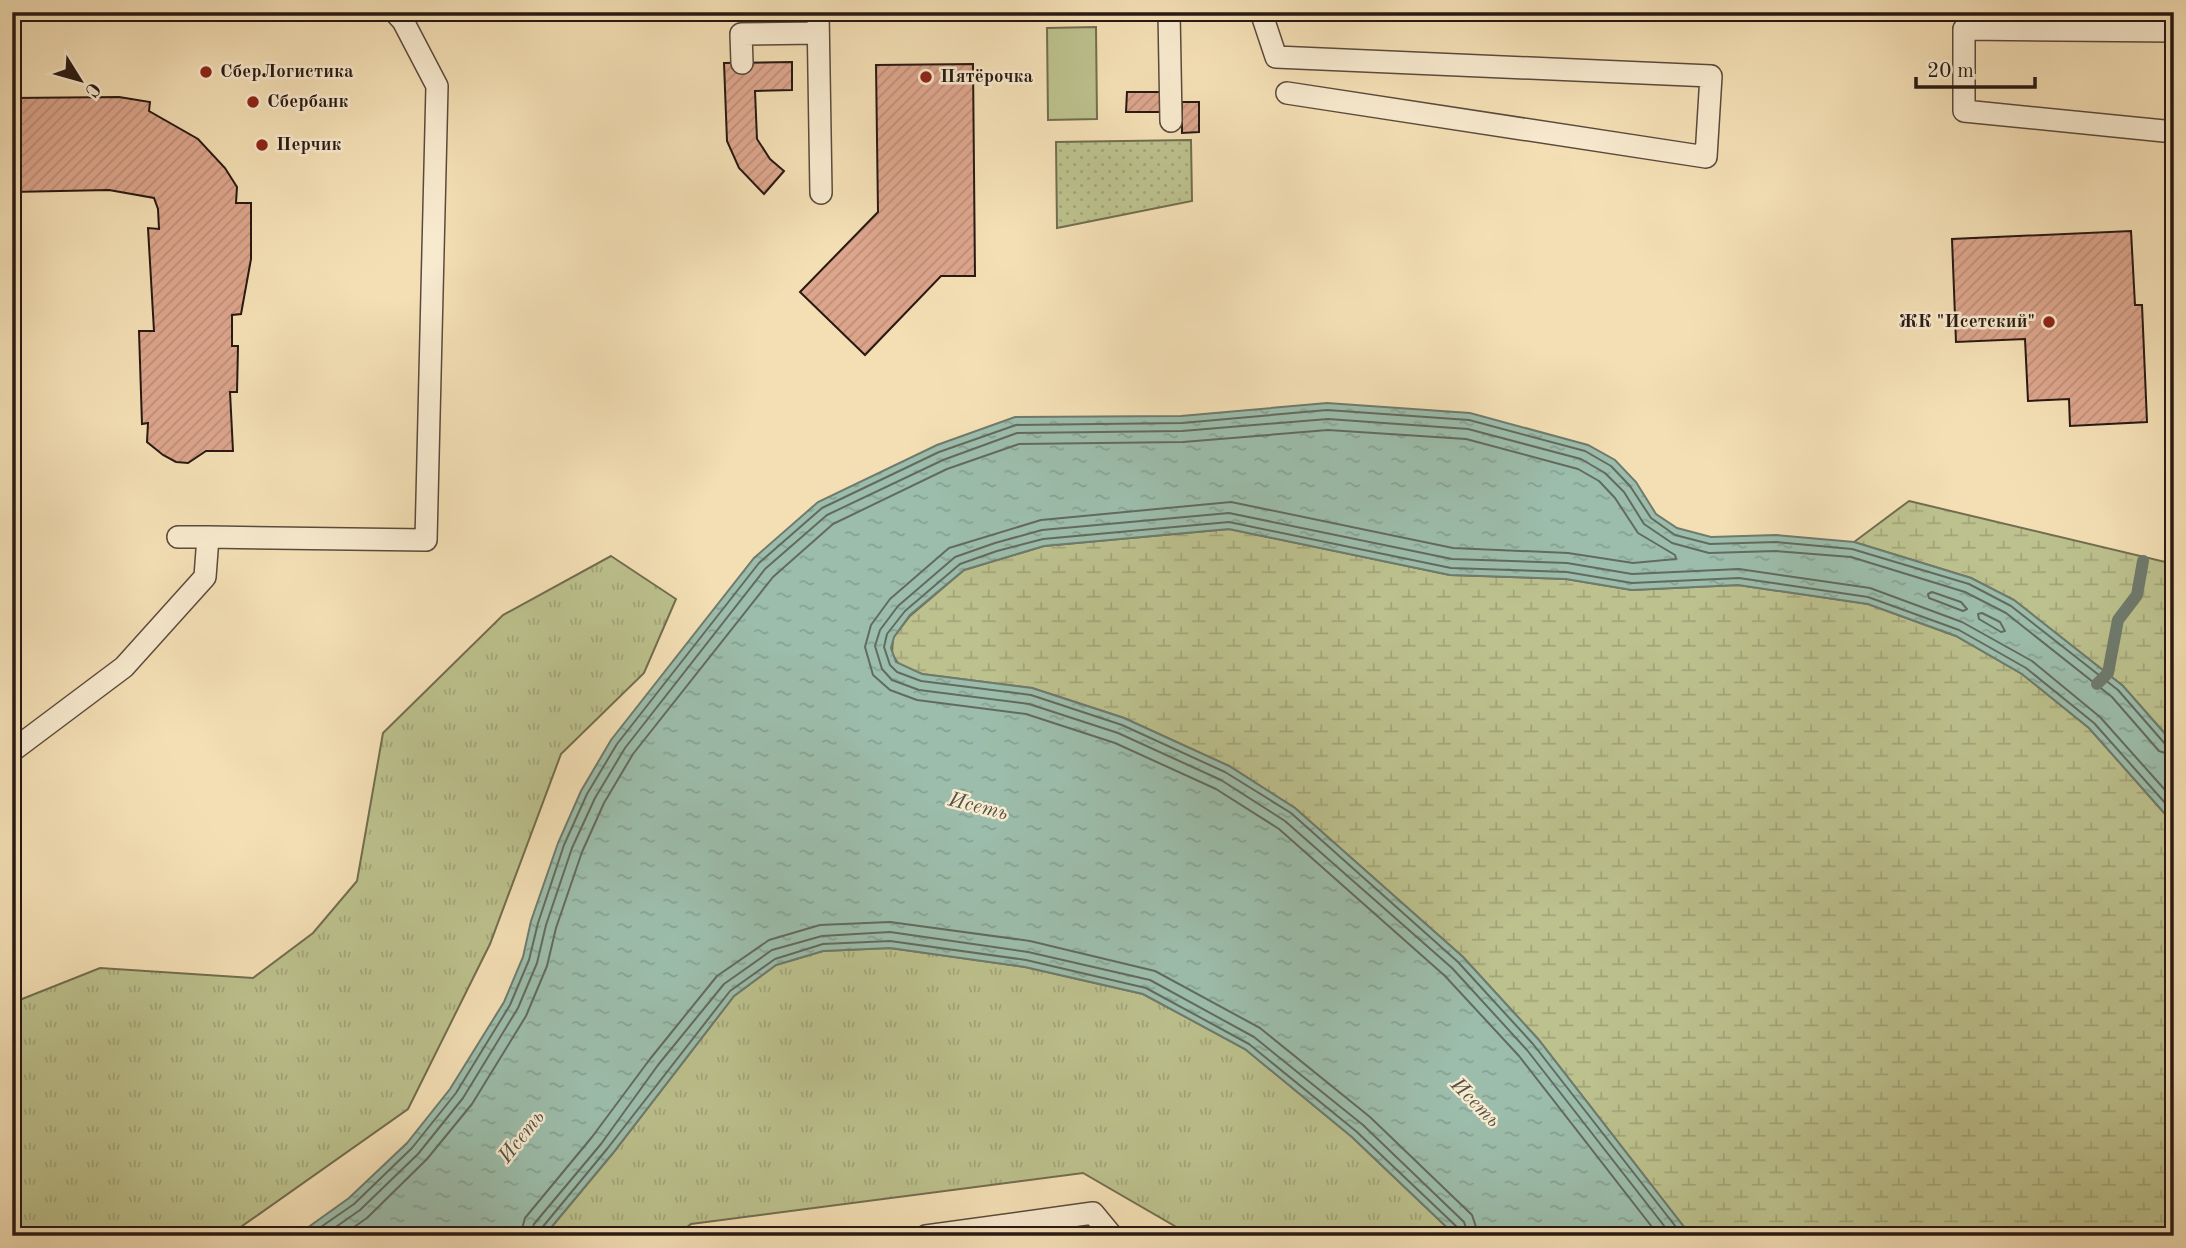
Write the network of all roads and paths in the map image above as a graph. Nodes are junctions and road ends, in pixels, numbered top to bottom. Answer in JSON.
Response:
{"nodes":[{"id":1,"x":395,"y":12,"type":"edge"},
{"id":2,"x":1170,"y":12,"type":"edge"},
{"id":3,"x":1261,"y":12,"type":"edge"},
{"id":4,"x":818,"y":22,"type":"edge"},
{"id":5,"x":2174,"y":31,"type":"edge"},
{"id":6,"x":742,"y":63,"type":"dead end"},
{"id":7,"x":1287,"y":93,"type":"dead end"},
{"id":8,"x":1171,"y":121,"type":"dead end"},
{"id":9,"x":2174,"y":132,"type":"edge"},
{"id":10,"x":821,"y":193,"type":"dead end"},
{"id":11,"x":178,"y":537,"type":"dead end"},
{"id":12,"x":208,"y":537,"type":"junction"},
{"id":13,"x":12,"y":751,"type":"edge"},
{"id":14,"x":926,"y":1236,"type":"edge"},
{"id":15,"x":1112,"y":1236,"type":"edge"}],
"edges":[{"from":1,"to":12,"type":"lane"},
{"from":2,"to":8,"type":"lane"},
{"from":3,"to":7,"type":"lane"},
{"from":4,"to":6,"type":"lane"},
{"from":4,"to":10,"type":"lane"},
{"from":5,"to":9,"type":"lane"},
{"from":11,"to":12,"type":"lane"},
{"from":12,"to":13,"type":"lane"},
{"from":14,"to":15,"type":"lane"}]}
